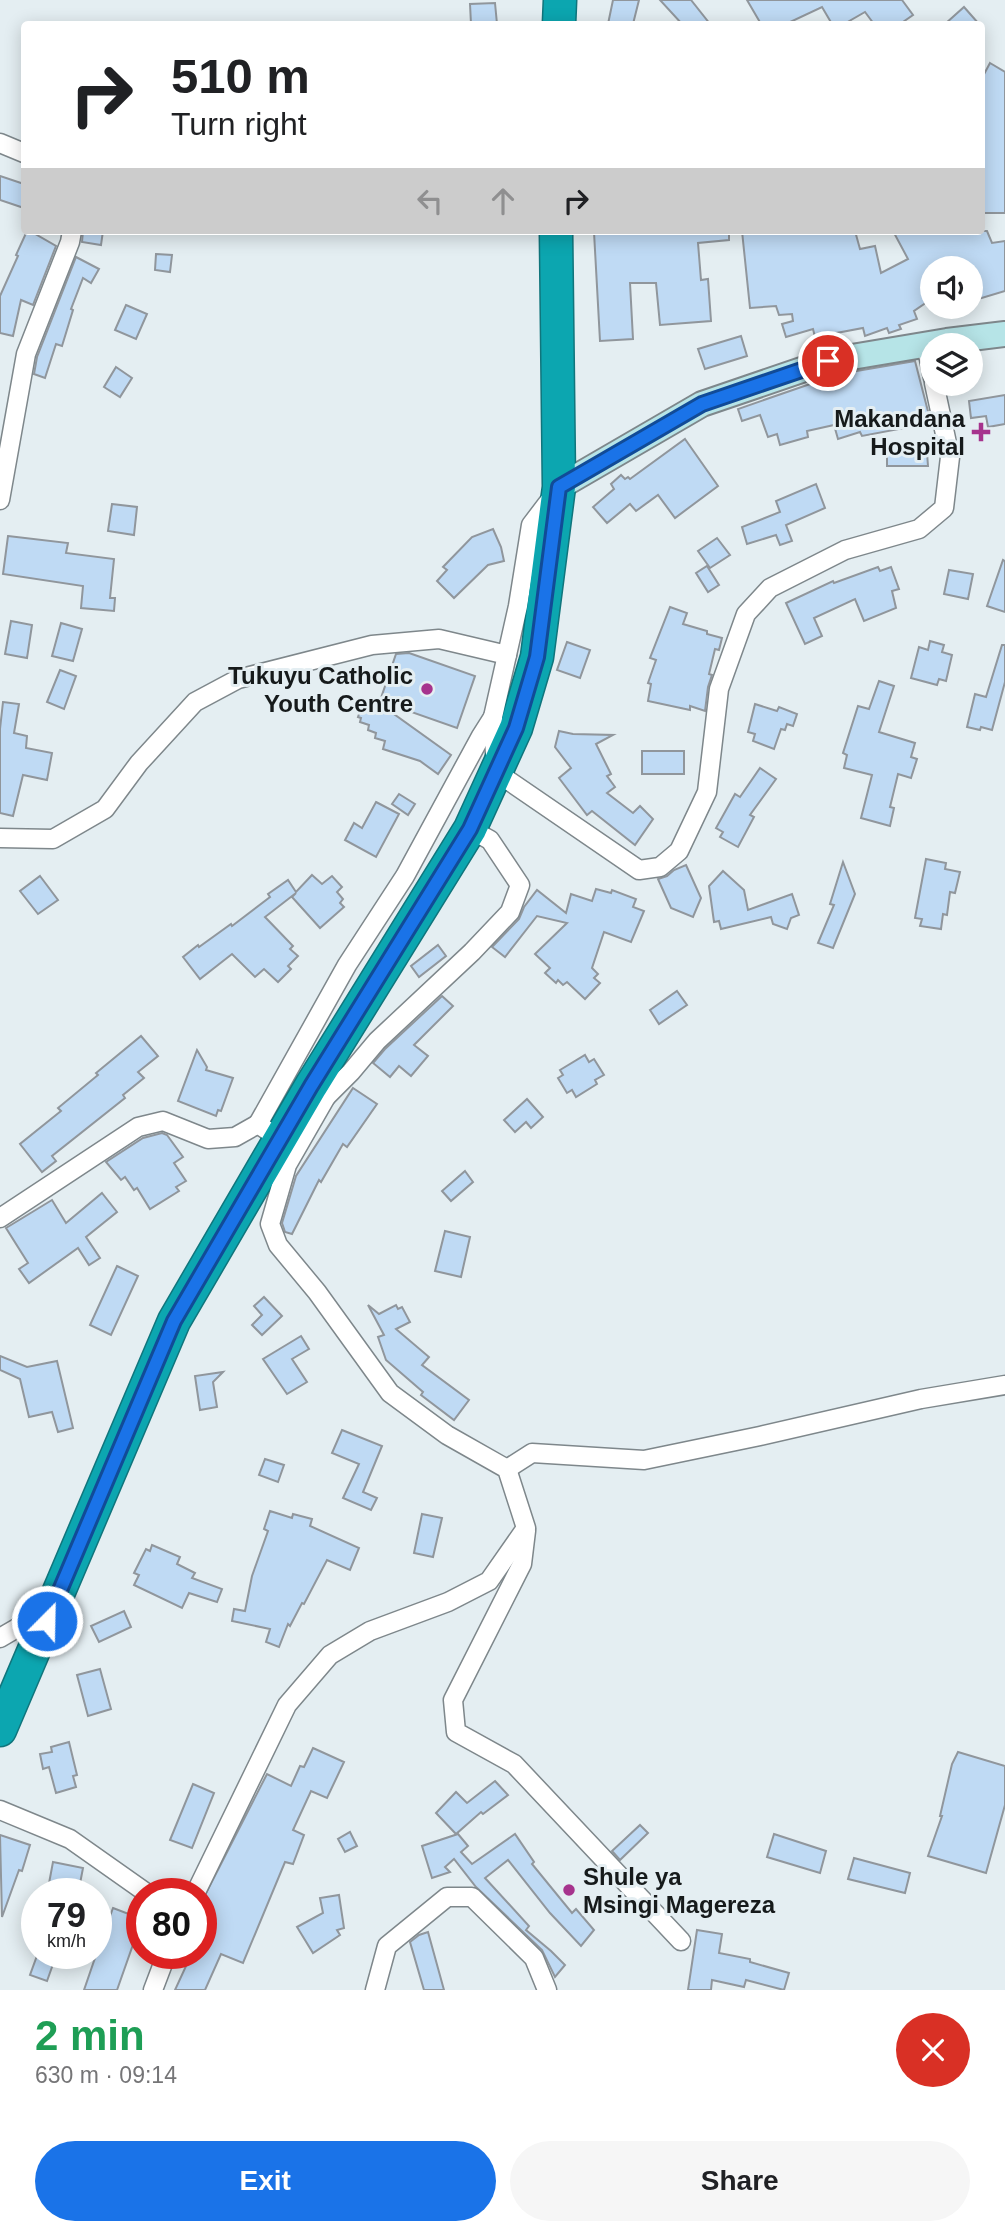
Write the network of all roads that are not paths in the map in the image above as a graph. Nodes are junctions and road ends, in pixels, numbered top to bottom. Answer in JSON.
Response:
{"nodes":[{"id":1,"x":560,"y":0,"type":"edge"},
{"id":2,"x":559,"y":21,"type":"edge"},
{"id":3,"x":0,"y":143,"type":"edge"},
{"id":4,"x":21,"y":152,"type":"edge"},
{"id":5,"x":71,"y":235,"type":"edge"},
{"id":6,"x":556,"y":235,"type":"edge"},
{"id":7,"x":1005,"y":334,"type":"edge"},
{"id":8,"x":983,"y":337,"type":"edge"},
{"id":9,"x":920,"y":346,"type":"edge"},
{"id":10,"x":937,"y":396,"type":"edge"},
{"id":11,"x":559,"y":487,"type":"junction"},
{"id":12,"x":0,"y":500,"type":"edge"},
{"id":13,"x":507,"y":655,"type":"junction"},
{"id":14,"x":493,"y":717,"type":"junction"},
{"id":15,"x":496,"y":772,"type":"junction"},
{"id":16,"x":470,"y":829,"type":"junction"},
{"id":17,"x":0,"y":838,"type":"edge"},
{"id":18,"x":398,"y":888,"type":"junction"},
{"id":19,"x":424,"y":904,"type":"junction"},
{"id":20,"x":318,"y":1091,"type":"junction"},
{"id":21,"x":269,"y":1131,"type":"junction"},
{"id":22,"x":0,"y":1218,"type":"edge"},
{"id":23,"x":1005,"y":1385,"type":"edge"},
{"id":24,"x":507,"y":1469,"type":"junction"},
{"id":25,"x":526,"y":1528,"type":"junction"},
{"id":26,"x":47,"y":1621,"type":"junction"},
{"id":27,"x":0,"y":1638,"type":"edge"},
{"id":28,"x":0,"y":1730,"type":"edge"},
{"id":29,"x":0,"y":1810,"type":"edge"},
{"id":30,"x":126,"y":1878,"type":"edge"},
{"id":31,"x":203,"y":1878,"type":"edge"},
{"id":32,"x":681,"y":1941,"type":"dead end"},
{"id":33,"x":161,"y":1969,"type":"edge"},
{"id":34,"x":153,"y":1990,"type":"edge"},
{"id":35,"x":375,"y":1990,"type":"edge"},
{"id":36,"x":547,"y":1990,"type":"edge"}],
"edges":[{"from":1,"to":2,"type":"highway"},
{"from":3,"to":4,"type":"street"},
{"from":5,"to":12,"type":"street"},
{"from":6,"to":11,"type":"highway"},
{"from":7,"to":8,"type":"street"},
{"from":9,"to":11,"type":"street"},
{"from":10,"to":15,"type":"street"},
{"from":11,"to":13,"type":"street"},
{"from":11,"to":15,"type":"highway"},
{"from":13,"to":14,"type":"street"},
{"from":13,"to":17,"type":"street"},
{"from":14,"to":15,"type":"street"},
{"from":14,"to":18,"type":"street"},
{"from":15,"to":16,"type":"highway"},
{"from":16,"to":19,"type":"highway"},
{"from":16,"to":20,"type":"street"},
{"from":18,"to":19,"type":"street"},
{"from":18,"to":21,"type":"street"},
{"from":19,"to":20,"type":"highway"},
{"from":20,"to":21,"type":"highway"},
{"from":20,"to":24,"type":"street"},
{"from":21,"to":22,"type":"street"},
{"from":21,"to":26,"type":"highway"},
{"from":23,"to":24,"type":"street"},
{"from":24,"to":25,"type":"street"},
{"from":25,"to":31,"type":"street"},
{"from":25,"to":32,"type":"street"},
{"from":26,"to":27,"type":"street"},
{"from":26,"to":28,"type":"highway"},
{"from":29,"to":30,"type":"street"},
{"from":33,"to":34,"type":"street"},
{"from":35,"to":36,"type":"street"}]}
